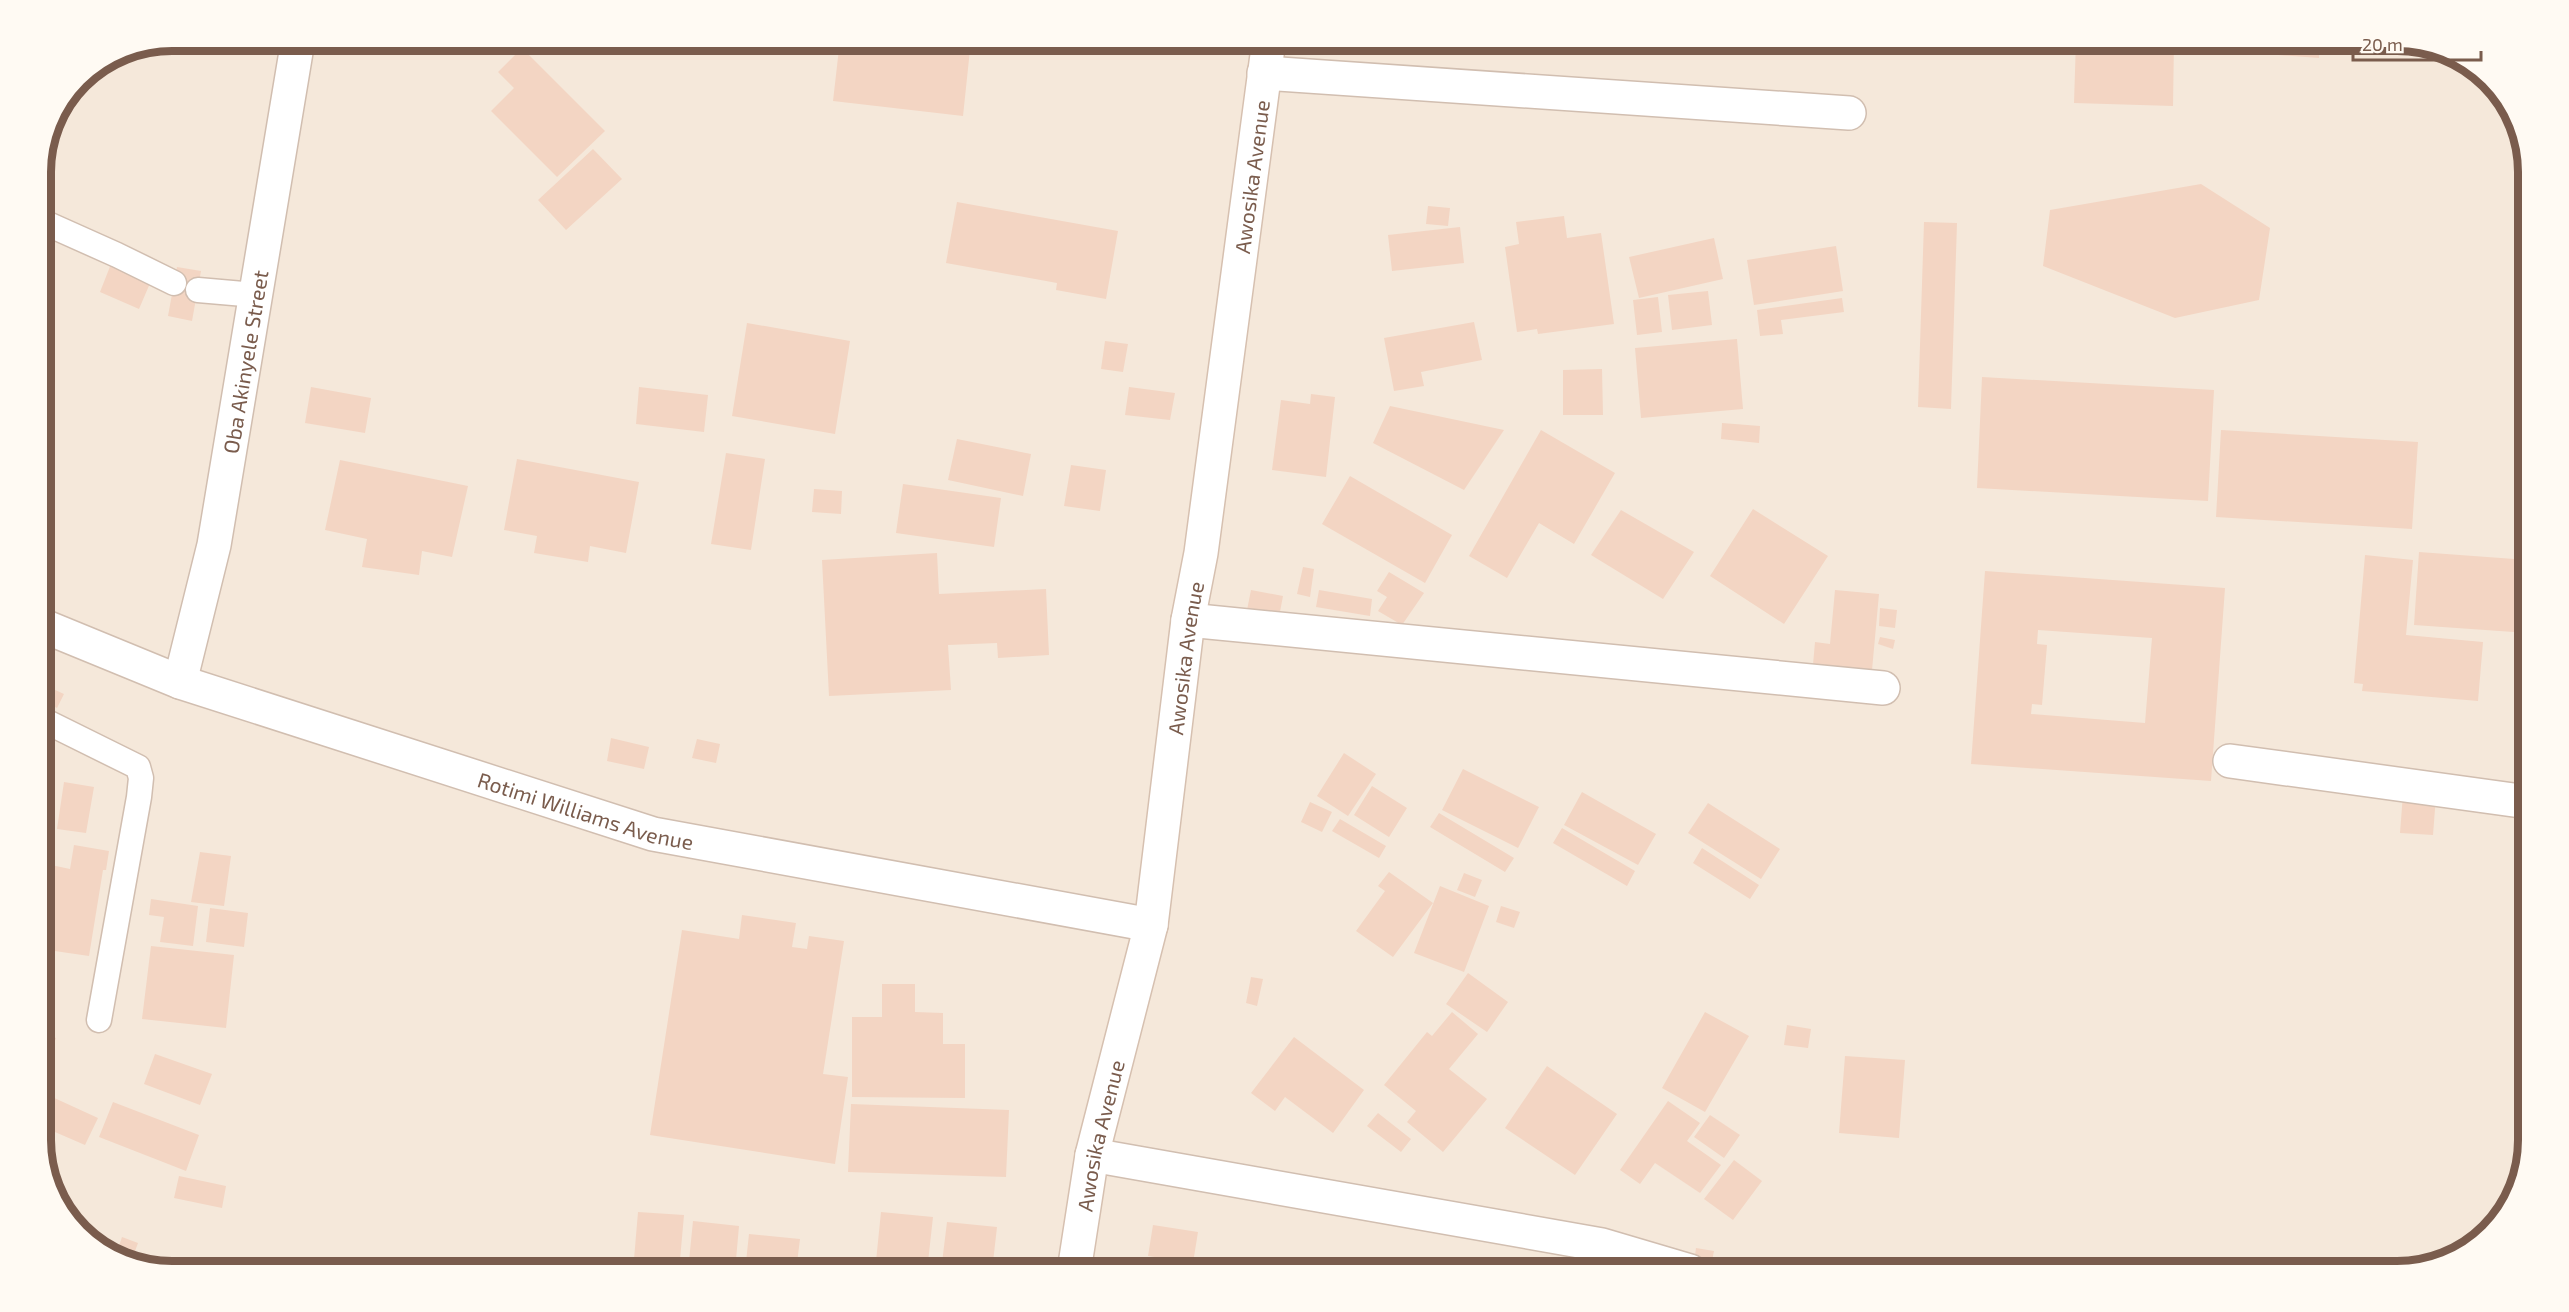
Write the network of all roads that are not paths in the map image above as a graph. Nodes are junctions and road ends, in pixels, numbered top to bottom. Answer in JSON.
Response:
{"nodes":[{"id":1,"x":296,"y":51,"type":"edge"},
{"id":2,"x":1267,"y":51,"type":"edge"},
{"id":3,"x":1264,"y":73,"type":"junction"},
{"id":4,"x":1850,"y":113,"type":"dead end"},
{"id":5,"x":51,"y":225,"type":"edge"},
{"id":6,"x":174,"y":283,"type":"dead end"},
{"id":7,"x":198,"y":290,"type":"dead end"},
{"id":8,"x":256,"y":295,"type":"junction"},
{"id":9,"x":1188,"y":620,"type":"junction"},
{"id":10,"x":51,"y":629,"type":"edge"},
{"id":11,"x":180,"y":682,"type":"junction"},
{"id":12,"x":1883,"y":688,"type":"dead end"},
{"id":13,"x":51,"y":724,"type":"edge"},
{"id":14,"x":2230,"y":762,"type":"dead end"},
{"id":15,"x":2518,"y":801,"type":"edge"},
{"id":16,"x":1151,"y":925,"type":"junction"},
{"id":17,"x":99,"y":1020,"type":"dead end"},
{"id":18,"x":1092,"y":1155,"type":"junction"},
{"id":19,"x":1076,"y":1261,"type":"edge"},
{"id":20,"x":1654,"y":1261,"type":"edge"}],
"edges":[{"from":1,"to":8,"type":"street","name":"Oba Akinyele Street"},
{"from":2,"to":3,"type":"street","name":"Awosika Avenue"},
{"from":3,"to":4,"type":"street"},
{"from":3,"to":9,"type":"street","name":"Awosika Avenue"},
{"from":5,"to":6,"type":"lane"},
{"from":7,"to":8,"type":"lane"},
{"from":8,"to":11,"type":"street","name":"Oba Akinyele Street"},
{"from":9,"to":12,"type":"street"},
{"from":9,"to":16,"type":"street","name":"Awosika Avenue"},
{"from":10,"to":11,"type":"street","name":"Rotimi Williams Avenue"},
{"from":11,"to":16,"type":"street","name":"Rotimi Williams Avenue"},
{"from":13,"to":17,"type":"lane"},
{"from":14,"to":15,"type":"street"},
{"from":16,"to":18,"type":"street","name":"Awosika Avenue"},
{"from":18,"to":19,"type":"street","name":"Awosika Avenue"},
{"from":18,"to":20,"type":"street"}]}
